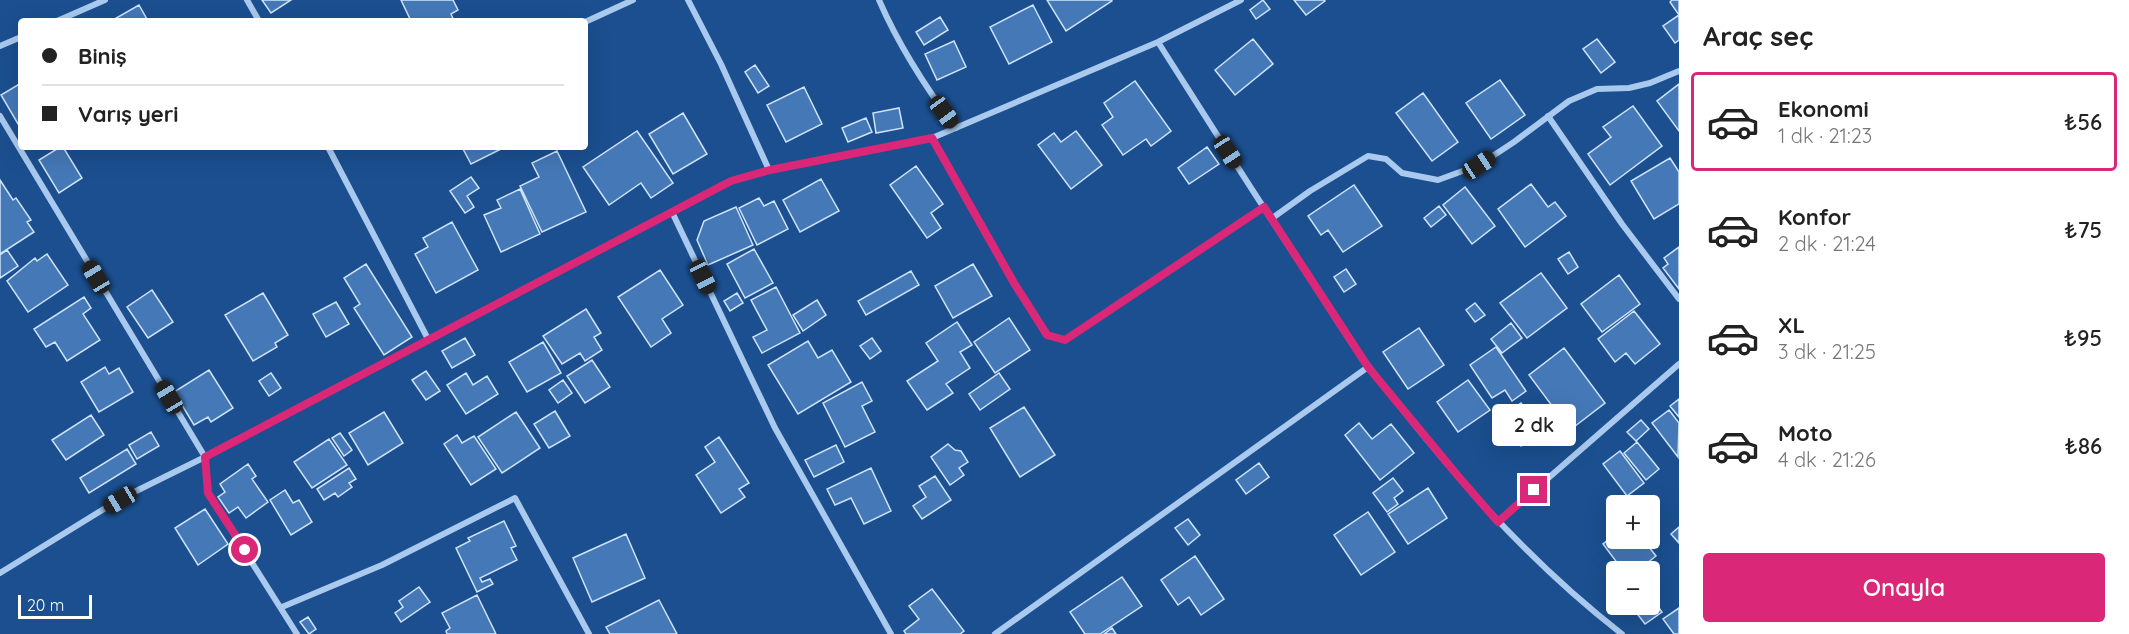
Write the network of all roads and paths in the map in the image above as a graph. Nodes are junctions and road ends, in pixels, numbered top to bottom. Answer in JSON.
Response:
{"nodes":[{"id":1,"x":105,"y":0,"type":"edge"},
{"id":2,"x":247,"y":0,"type":"edge"},
{"id":3,"x":633,"y":0,"type":"edge"},
{"id":4,"x":688,"y":0,"type":"edge"},
{"id":5,"x":879,"y":0,"type":"edge"},
{"id":6,"x":1241,"y":0,"type":"edge"},
{"id":7,"x":64,"y":18,"type":"edge"},
{"id":8,"x":257,"y":18,"type":"edge"},
{"id":9,"x":588,"y":21,"type":"edge"},
{"id":10,"x":18,"y":38,"type":"edge"},
{"id":11,"x":1158,"y":42,"type":"junction"},
{"id":12,"x":0,"y":46,"type":"edge"},
{"id":13,"x":1679,"y":71,"type":"edge"},
{"id":14,"x":0,"y":116,"type":"edge"},
{"id":15,"x":1548,"y":116,"type":"junction"},
{"id":16,"x":956,"y":128,"type":"junction"},
{"id":17,"x":932,"y":138,"type":"junction"},
{"id":18,"x":18,"y":146,"type":"edge"},
{"id":19,"x":20,"y":150,"type":"edge"},
{"id":20,"x":330,"y":150,"type":"edge"},
{"id":21,"x":770,"y":170,"type":"junction"},
{"id":22,"x":1264,"y":207,"type":"junction"},
{"id":23,"x":672,"y":212,"type":"junction"},
{"id":24,"x":1271,"y":219,"type":"junction"},
{"id":25,"x":1679,"y":299,"type":"edge"},
{"id":26,"x":428,"y":339,"type":"junction"},
{"id":27,"x":1679,"y":364,"type":"edge"},
{"id":28,"x":1368,"y":367,"type":"junction"},
{"id":29,"x":205,"y":457,"type":"junction"},
{"id":30,"x":1498,"y":522,"type":"junction"},
{"id":31,"x":0,"y":573,"type":"edge"},
{"id":32,"x":282,"y":607,"type":"junction"},
{"id":33,"x":297,"y":634,"type":"edge"},
{"id":34,"x":589,"y":634,"type":"edge"},
{"id":35,"x":891,"y":634,"type":"edge"},
{"id":36,"x":995,"y":634,"type":"edge"},
{"id":37,"x":1622,"y":634,"type":"edge"}],
"edges":[{"from":1,"to":7,"type":"street"},
{"from":2,"to":8,"type":"street"},
{"from":3,"to":9,"type":"street"},
{"from":4,"to":21,"type":"street"},
{"from":5,"to":16,"type":"street"},
{"from":6,"to":11,"type":"street"},
{"from":10,"to":12,"type":"street"},
{"from":11,"to":16,"type":"street"},
{"from":11,"to":22,"type":"street"},
{"from":13,"to":15,"type":"street"},
{"from":14,"to":18,"type":"street"},
{"from":15,"to":24,"type":"street"},
{"from":15,"to":25,"type":"street"},
{"from":16,"to":17,"type":"street"},
{"from":17,"to":21,"type":"street"},
{"from":17,"to":22,"type":"street"},
{"from":19,"to":29,"type":"street"},
{"from":20,"to":26,"type":"street"},
{"from":21,"to":23,"type":"street"},
{"from":22,"to":24,"type":"street"},
{"from":23,"to":26,"type":"street"},
{"from":23,"to":35,"type":"street"},
{"from":24,"to":28,"type":"street"},
{"from":26,"to":29,"type":"street"},
{"from":27,"to":30,"type":"street"},
{"from":28,"to":30,"type":"street"},
{"from":28,"to":36,"type":"street"},
{"from":29,"to":31,"type":"street"},
{"from":29,"to":32,"type":"street"},
{"from":30,"to":37,"type":"street"},
{"from":32,"to":33,"type":"street"},
{"from":32,"to":34,"type":"street"}]}
